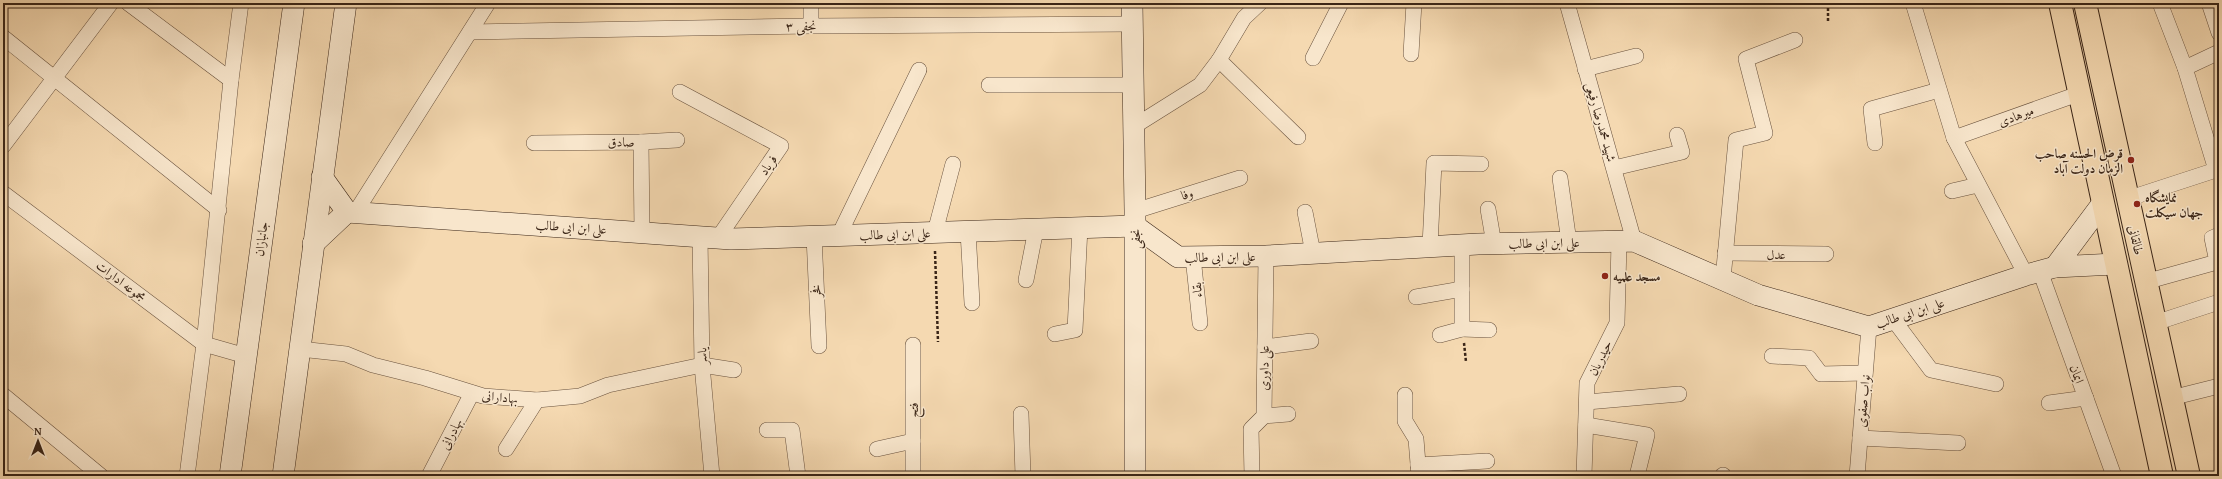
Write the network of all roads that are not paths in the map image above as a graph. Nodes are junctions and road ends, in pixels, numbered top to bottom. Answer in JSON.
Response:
{"nodes":[{"id":1,"x":111,"y":3,"type":"edge"},
{"id":2,"x":128,"y":3,"type":"edge"},
{"id":3,"x":241,"y":3,"type":"edge"},
{"id":4,"x":294,"y":3,"type":"edge"},
{"id":5,"x":346,"y":3,"type":"edge"},
{"id":6,"x":488,"y":3,"type":"edge"},
{"id":7,"x":811,"y":3,"type":"edge"},
{"id":8,"x":1132,"y":3,"type":"edge"},
{"id":9,"x":1260,"y":3,"type":"edge"},
{"id":10,"x":1341,"y":3,"type":"edge"},
{"id":11,"x":1414,"y":3,"type":"edge"},
{"id":12,"x":1567,"y":3,"type":"edge"},
{"id":13,"x":1913,"y":3,"type":"edge"},
{"id":14,"x":2060,"y":3,"type":"edge"},
{"id":15,"x":2085,"y":3,"type":"edge"},
{"id":16,"x":2160,"y":3,"type":"edge"},
{"id":17,"x":2209,"y":3,"type":"edge"},
{"id":18,"x":1132,"y":24,"type":"junction"},
{"id":19,"x":811,"y":26,"type":"junction"},
{"id":20,"x":470,"y":32,"type":"junction"},
{"id":21,"x":2219,"y":33,"type":"edge"},
{"id":22,"x":3,"y":38,"type":"edge"},
{"id":23,"x":1795,"y":40,"type":"dead end"},
{"id":24,"x":2219,"y":52,"type":"edge"},
{"id":25,"x":1411,"y":54,"type":"dead end"},
{"id":26,"x":1636,"y":56,"type":"dead end"},
{"id":27,"x":1313,"y":58,"type":"dead end"},
{"id":28,"x":1219,"y":60,"type":"junction"},
{"id":29,"x":2185,"y":68,"type":"junction"},
{"id":30,"x":1585,"y":69,"type":"junction"},
{"id":31,"x":919,"y":70,"type":"dead end"},
{"id":32,"x":54,"y":78,"type":"junction"},
{"id":33,"x":231,"y":80,"type":"junction"},
{"id":34,"x":989,"y":85,"type":"dead end"},
{"id":35,"x":1133,"y":85,"type":"junction"},
{"id":36,"x":1939,"y":90,"type":"junction"},
{"id":37,"x":680,"y":92,"type":"dead end"},
{"id":38,"x":2078,"y":94,"type":"junction"},
{"id":39,"x":1134,"y":127,"type":"junction"},
{"id":40,"x":1677,"y":135,"type":"dead end"},
{"id":41,"x":1298,"y":137,"type":"dead end"},
{"id":42,"x":1954,"y":138,"type":"junction"},
{"id":43,"x":677,"y":140,"type":"dead end"},
{"id":44,"x":641,"y":142,"type":"junction"},
{"id":45,"x":534,"y":143,"type":"dead end"},
{"id":46,"x":1875,"y":143,"type":"dead end"},
{"id":47,"x":3,"y":146,"type":"edge"},
{"id":48,"x":953,"y":164,"type":"dead end"},
{"id":49,"x":1481,"y":164,"type":"dead end"},
{"id":50,"x":1614,"y":168,"type":"junction"},
{"id":51,"x":2217,"y":170,"type":"edge"},
{"id":52,"x":322,"y":177,"type":"junction"},
{"id":53,"x":1240,"y":178,"type":"dead end"},
{"id":54,"x":1560,"y":178,"type":"dead end"},
{"id":55,"x":1978,"y":185,"type":"junction"},
{"id":56,"x":3,"y":192,"type":"edge"},
{"id":57,"x":1952,"y":192,"type":"dead end"},
{"id":58,"x":2127,"y":199,"type":"junction"},
{"id":59,"x":2102,"y":204,"type":"junction"},
{"id":60,"x":1488,"y":209,"type":"dead end"},
{"id":61,"x":219,"y":210,"type":"junction"},
{"id":62,"x":351,"y":212,"type":"junction"},
{"id":63,"x":1305,"y":212,"type":"dead end"},
{"id":64,"x":1135,"y":218,"type":"junction"},
{"id":65,"x":1080,"y":227,"type":"junction"},
{"id":66,"x":1036,"y":229,"type":"junction"},
{"id":67,"x":968,"y":231,"type":"junction"},
{"id":68,"x":642,"y":232,"type":"junction"},
{"id":69,"x":935,"y":232,"type":"junction"},
{"id":70,"x":2219,"y":235,"type":"edge"},
{"id":71,"x":814,"y":236,"type":"junction"},
{"id":72,"x":839,"y":236,"type":"junction"},
{"id":73,"x":709,"y":237,"type":"junction"},
{"id":74,"x":1627,"y":241,"type":"junction"},
{"id":75,"x":1570,"y":242,"type":"junction"},
{"id":76,"x":313,"y":244,"type":"junction"},
{"id":77,"x":1494,"y":244,"type":"junction"},
{"id":78,"x":1462,"y":245,"type":"junction"},
{"id":79,"x":1430,"y":246,"type":"junction"},
{"id":80,"x":1313,"y":253,"type":"junction"},
{"id":81,"x":1725,"y":253,"type":"junction"},
{"id":82,"x":1826,"y":254,"type":"dead end"},
{"id":83,"x":1266,"y":256,"type":"junction"},
{"id":84,"x":1193,"y":257,"type":"junction"},
{"id":85,"x":2115,"y":264,"type":"junction"},
{"id":86,"x":2040,"y":271,"type":"junction"},
{"id":87,"x":1026,"y":280,"type":"dead end"},
{"id":88,"x":1723,"y":280,"type":"junction"},
{"id":89,"x":2145,"y":282,"type":"junction"},
{"id":90,"x":1462,"y":289,"type":"junction"},
{"id":91,"x":1416,"y":297,"type":"dead end"},
{"id":92,"x":2219,"y":302,"type":"edge"},
{"id":93,"x":972,"y":303,"type":"dead end"},
{"id":94,"x":1893,"y":319,"type":"junction"},
{"id":95,"x":1200,"y":323,"type":"dead end"},
{"id":96,"x":2154,"y":324,"type":"junction"},
{"id":97,"x":1869,"y":327,"type":"junction"},
{"id":98,"x":1462,"y":329,"type":"junction"},
{"id":99,"x":1489,"y":330,"type":"dead end"},
{"id":100,"x":1055,"y":334,"type":"dead end"},
{"id":101,"x":1440,"y":335,"type":"dead end"},
{"id":102,"x":1311,"y":341,"type":"dead end"},
{"id":103,"x":204,"y":344,"type":"junction"},
{"id":104,"x":913,"y":345,"type":"dead end"},
{"id":105,"x":819,"y":346,"type":"dead end"},
{"id":106,"x":1265,"y":347,"type":"junction"},
{"id":107,"x":300,"y":349,"type":"junction"},
{"id":108,"x":246,"y":356,"type":"junction"},
{"id":109,"x":1772,"y":356,"type":"dead end"},
{"id":110,"x":702,"y":365,"type":"junction"},
{"id":111,"x":734,"y":370,"type":"dead end"},
{"id":112,"x":1865,"y":373,"type":"junction"},
{"id":113,"x":1996,"y":384,"type":"dead end"},
{"id":114,"x":2219,"y":386,"type":"edge"},
{"id":115,"x":472,"y":393,"type":"junction"},
{"id":116,"x":1679,"y":394,"type":"dead end"},
{"id":117,"x":3,"y":395,"type":"edge"},
{"id":118,"x":1405,"y":395,"type":"dead end"},
{"id":119,"x":2086,"y":398,"type":"junction"},
{"id":120,"x":2171,"y":398,"type":"junction"},
{"id":121,"x":537,"y":400,"type":"junction"},
{"id":122,"x":1587,"y":402,"type":"junction"},
{"id":123,"x":2049,"y":403,"type":"dead end"},
{"id":124,"x":1021,"y":414,"type":"dead end"},
{"id":125,"x":1288,"y":414,"type":"dead end"},
{"id":126,"x":1264,"y":416,"type":"junction"},
{"id":127,"x":1586,"y":425,"type":"junction"},
{"id":128,"x":767,"y":430,"type":"dead end"},
{"id":129,"x":1860,"y":438,"type":"junction"},
{"id":130,"x":913,"y":441,"type":"junction"},
{"id":131,"x":1958,"y":443,"type":"dead end"},
{"id":132,"x":506,"y":449,"type":"dead end"},
{"id":133,"x":877,"y":449,"type":"dead end"},
{"id":134,"x":1486,"y":461,"type":"dead end"},
{"id":135,"x":1419,"y":471,"type":"edge"},
{"id":136,"x":101,"y":476,"type":"edge"},
{"id":137,"x":187,"y":476,"type":"edge"},
{"id":138,"x":230,"y":476,"type":"edge"},
{"id":139,"x":282,"y":476,"type":"edge"},
{"id":140,"x":429,"y":476,"type":"edge"},
{"id":141,"x":712,"y":476,"type":"edge"},
{"id":142,"x":798,"y":476,"type":"edge"},
{"id":143,"x":913,"y":476,"type":"edge"},
{"id":144,"x":1023,"y":476,"type":"edge"},
{"id":145,"x":1135,"y":476,"type":"edge"},
{"id":146,"x":1252,"y":476,"type":"edge"},
{"id":147,"x":1584,"y":476,"type":"edge"},
{"id":148,"x":1637,"y":476,"type":"edge"},
{"id":149,"x":1857,"y":476,"type":"edge"},
{"id":150,"x":2114,"y":476,"type":"edge"},
{"id":151,"x":2162,"y":476,"type":"edge"},
{"id":152,"x":2188,"y":476,"type":"edge"}],
"edges":[{"from":1,"to":32,"type":"street"},
{"from":2,"to":33,"type":"street"},
{"from":3,"to":33,"type":"street"},
{"from":4,"to":108,"type":"street","name":"جانبازان"},
{"from":5,"to":52,"type":"street"},
{"from":6,"to":20,"type":"street"},
{"from":7,"to":19,"type":"street"},
{"from":8,"to":18,"type":"street","name":"نجفی"},
{"from":9,"to":28,"type":"street"},
{"from":10,"to":27,"type":"street"},
{"from":11,"to":25,"type":"street"},
{"from":12,"to":30,"type":"street","name":"شهید محمدرضا رفیعی"},
{"from":13,"to":36,"type":"street","name":"ایمان"},
{"from":14,"to":38,"type":"main road","name":"طالقانی"},
{"from":15,"to":58,"type":"main road","name":"طالقانی"},
{"from":16,"to":29,"type":"street"},
{"from":17,"to":21,"type":"street"},
{"from":18,"to":19,"type":"street","name":"نجفی ۳"},
{"from":18,"to":35,"type":"street","name":"نجفی"},
{"from":19,"to":20,"type":"street","name":"نجفی ۳"},
{"from":20,"to":62,"type":"street"},
{"from":22,"to":32,"type":"street"},
{"from":23,"to":81,"type":"street"},
{"from":24,"to":29,"type":"street"},
{"from":26,"to":30,"type":"street"},
{"from":28,"to":39,"type":"street"},
{"from":28,"to":41,"type":"street"},
{"from":29,"to":51,"type":"street"},
{"from":30,"to":50,"type":"street","name":"شهید محمدرضا رفیعی"},
{"from":31,"to":72,"type":"street"},
{"from":32,"to":47,"type":"street"},
{"from":32,"to":61,"type":"street"},
{"from":33,"to":61,"type":"street"},
{"from":34,"to":35,"type":"street"},
{"from":35,"to":39,"type":"street","name":"نجفی"},
{"from":36,"to":42,"type":"street","name":"ایمان"},
{"from":36,"to":46,"type":"street"},
{"from":37,"to":73,"type":"street","name":"فریاد"},
{"from":38,"to":42,"type":"street","name":"میرهادی"},
{"from":38,"to":59,"type":"main road","name":"طالقانی"},
{"from":39,"to":64,"type":"street","name":"نجفی"},
{"from":40,"to":50,"type":"street"},
{"from":42,"to":55,"type":"street","name":"ایمان"},
{"from":43,"to":44,"type":"street"},
{"from":44,"to":45,"type":"street","name":"صادق"},
{"from":44,"to":68,"type":"street","name":"صادق"},
{"from":48,"to":69,"type":"street"},
{"from":49,"to":79,"type":"street"},
{"from":50,"to":74,"type":"street","name":"شهید محمدرضا رفیعی"},
{"from":51,"to":58,"type":"street"},
{"from":52,"to":62,"type":"street"},
{"from":52,"to":76,"type":"street"},
{"from":53,"to":64,"type":"street","name":"وفا"},
{"from":54,"to":75,"type":"street"},
{"from":55,"to":57,"type":"street"},
{"from":55,"to":86,"type":"street","name":"ایمان"},
{"from":56,"to":103,"type":"street","name":"مجموعه ادارات"},
{"from":58,"to":89,"type":"main road","name":"طالقانی"},
{"from":59,"to":85,"type":"main road","name":"طالقانی"},
{"from":59,"to":86,"type":"street"},
{"from":60,"to":77,"type":"street"},
{"from":61,"to":103,"type":"street"},
{"from":62,"to":68,"type":"street","name":"علی ابن ابی طالب"},
{"from":62,"to":76,"type":"street"},
{"from":63,"to":80,"type":"street"},
{"from":64,"to":65,"type":"street","name":"علی ابن ابی طالب"},
{"from":64,"to":84,"type":"street","name":"علی ابن ابی طالب"},
{"from":64,"to":145,"type":"street","name":"نجفی"},
{"from":65,"to":66,"type":"street","name":"علی ابن ابی طالب"},
{"from":65,"to":100,"type":"street"},
{"from":66,"to":67,"type":"street","name":"علی ابن ابی طالب"},
{"from":66,"to":87,"type":"street"},
{"from":67,"to":69,"type":"street","name":"علی ابن ابی طالب"},
{"from":67,"to":93,"type":"street"},
{"from":68,"to":73,"type":"street","name":"علی ابن ابی طالب"},
{"from":69,"to":72,"type":"street","name":"علی ابن ابی طالب"},
{"from":70,"to":89,"type":"street"},
{"from":71,"to":72,"type":"street","name":"علی ابن ابی طالب"},
{"from":71,"to":73,"type":"street","name":"علی ابن ابی طالب"},
{"from":71,"to":105,"type":"street","name":"فخر"},
{"from":73,"to":110,"type":"street","name":"یاسر"},
{"from":74,"to":75,"type":"street","name":"علی ابن ابی طالب"},
{"from":74,"to":88,"type":"street","name":"علی ابن ابی طالب"},
{"from":74,"to":122,"type":"street","name":"حیدریان"},
{"from":75,"to":77,"type":"street","name":"علی ابن ابی طالب"},
{"from":76,"to":107,"type":"street"},
{"from":77,"to":78,"type":"street","name":"علی ابن ابی طالب"},
{"from":78,"to":79,"type":"street","name":"علی ابن ابی طالب"},
{"from":78,"to":90,"type":"street"},
{"from":79,"to":80,"type":"street","name":"علی ابن ابی طالب"},
{"from":80,"to":83,"type":"street","name":"علی ابن ابی طالب"},
{"from":81,"to":82,"type":"street","name":"عدل"},
{"from":81,"to":88,"type":"street"},
{"from":83,"to":84,"type":"street","name":"علی ابن ابی طالب"},
{"from":83,"to":106,"type":"street","name":"علی داوری"},
{"from":84,"to":95,"type":"street","name":"بقاء"},
{"from":85,"to":86,"type":"street","name":"علی ابن ابی طالب"},
{"from":85,"to":151,"type":"main road","name":"طالقانی"},
{"from":86,"to":94,"type":"street","name":"علی ابن ابی طالب"},
{"from":86,"to":119,"type":"street","name":"ایمان"},
{"from":88,"to":97,"type":"street","name":"علی ابن ابی طالب"},
{"from":89,"to":96,"type":"main road","name":"طالقانی"},
{"from":90,"to":91,"type":"street"},
{"from":90,"to":98,"type":"street"},
{"from":92,"to":96,"type":"street"},
{"from":94,"to":97,"type":"street","name":"علی ابن ابی طالب"},
{"from":94,"to":113,"type":"street"},
{"from":96,"to":120,"type":"main road","name":"طالقانی"},
{"from":97,"to":112,"type":"street","name":"نواب صفوی"},
{"from":98,"to":99,"type":"street"},
{"from":98,"to":101,"type":"street"},
{"from":102,"to":106,"type":"street"},
{"from":103,"to":108,"type":"street","name":"مجموعه ادارات"},
{"from":103,"to":137,"type":"street"},
{"from":104,"to":130,"type":"street","name":"فتح"},
{"from":106,"to":126,"type":"street","name":"علی داوری"},
{"from":107,"to":115,"type":"street","name":"بهادارانی"},
{"from":107,"to":139,"type":"street"},
{"from":108,"to":138,"type":"street","name":"جانبازان"},
{"from":109,"to":112,"type":"street"},
{"from":110,"to":111,"type":"street"},
{"from":110,"to":121,"type":"street","name":"بهادارانی"},
{"from":110,"to":141,"type":"street","name":"یاسر"},
{"from":112,"to":129,"type":"street","name":"نواب صفوی"},
{"from":114,"to":120,"type":"street"},
{"from":115,"to":121,"type":"street","name":"بهادارانی"},
{"from":115,"to":140,"type":"street","name":"بهادرانی"},
{"from":116,"to":122,"type":"street"},
{"from":117,"to":136,"type":"street"},
{"from":118,"to":135,"type":"street"},
{"from":119,"to":123,"type":"street"},
{"from":119,"to":150,"type":"street","name":"ایمان"},
{"from":120,"to":152,"type":"main road","name":"طالقانی"},
{"from":121,"to":132,"type":"street"},
{"from":122,"to":127,"type":"street","name":"حیدریان"},
{"from":124,"to":144,"type":"street"},
{"from":125,"to":126,"type":"street"},
{"from":126,"to":146,"type":"street"},
{"from":127,"to":147,"type":"street","name":"حیدریان"},
{"from":127,"to":148,"type":"street"},
{"from":128,"to":142,"type":"street"},
{"from":129,"to":131,"type":"street"},
{"from":129,"to":149,"type":"street","name":"نواب صفوی"},
{"from":130,"to":133,"type":"street"},
{"from":130,"to":143,"type":"street","name":"فتح"},
{"from":134,"to":135,"type":"street"}]}
